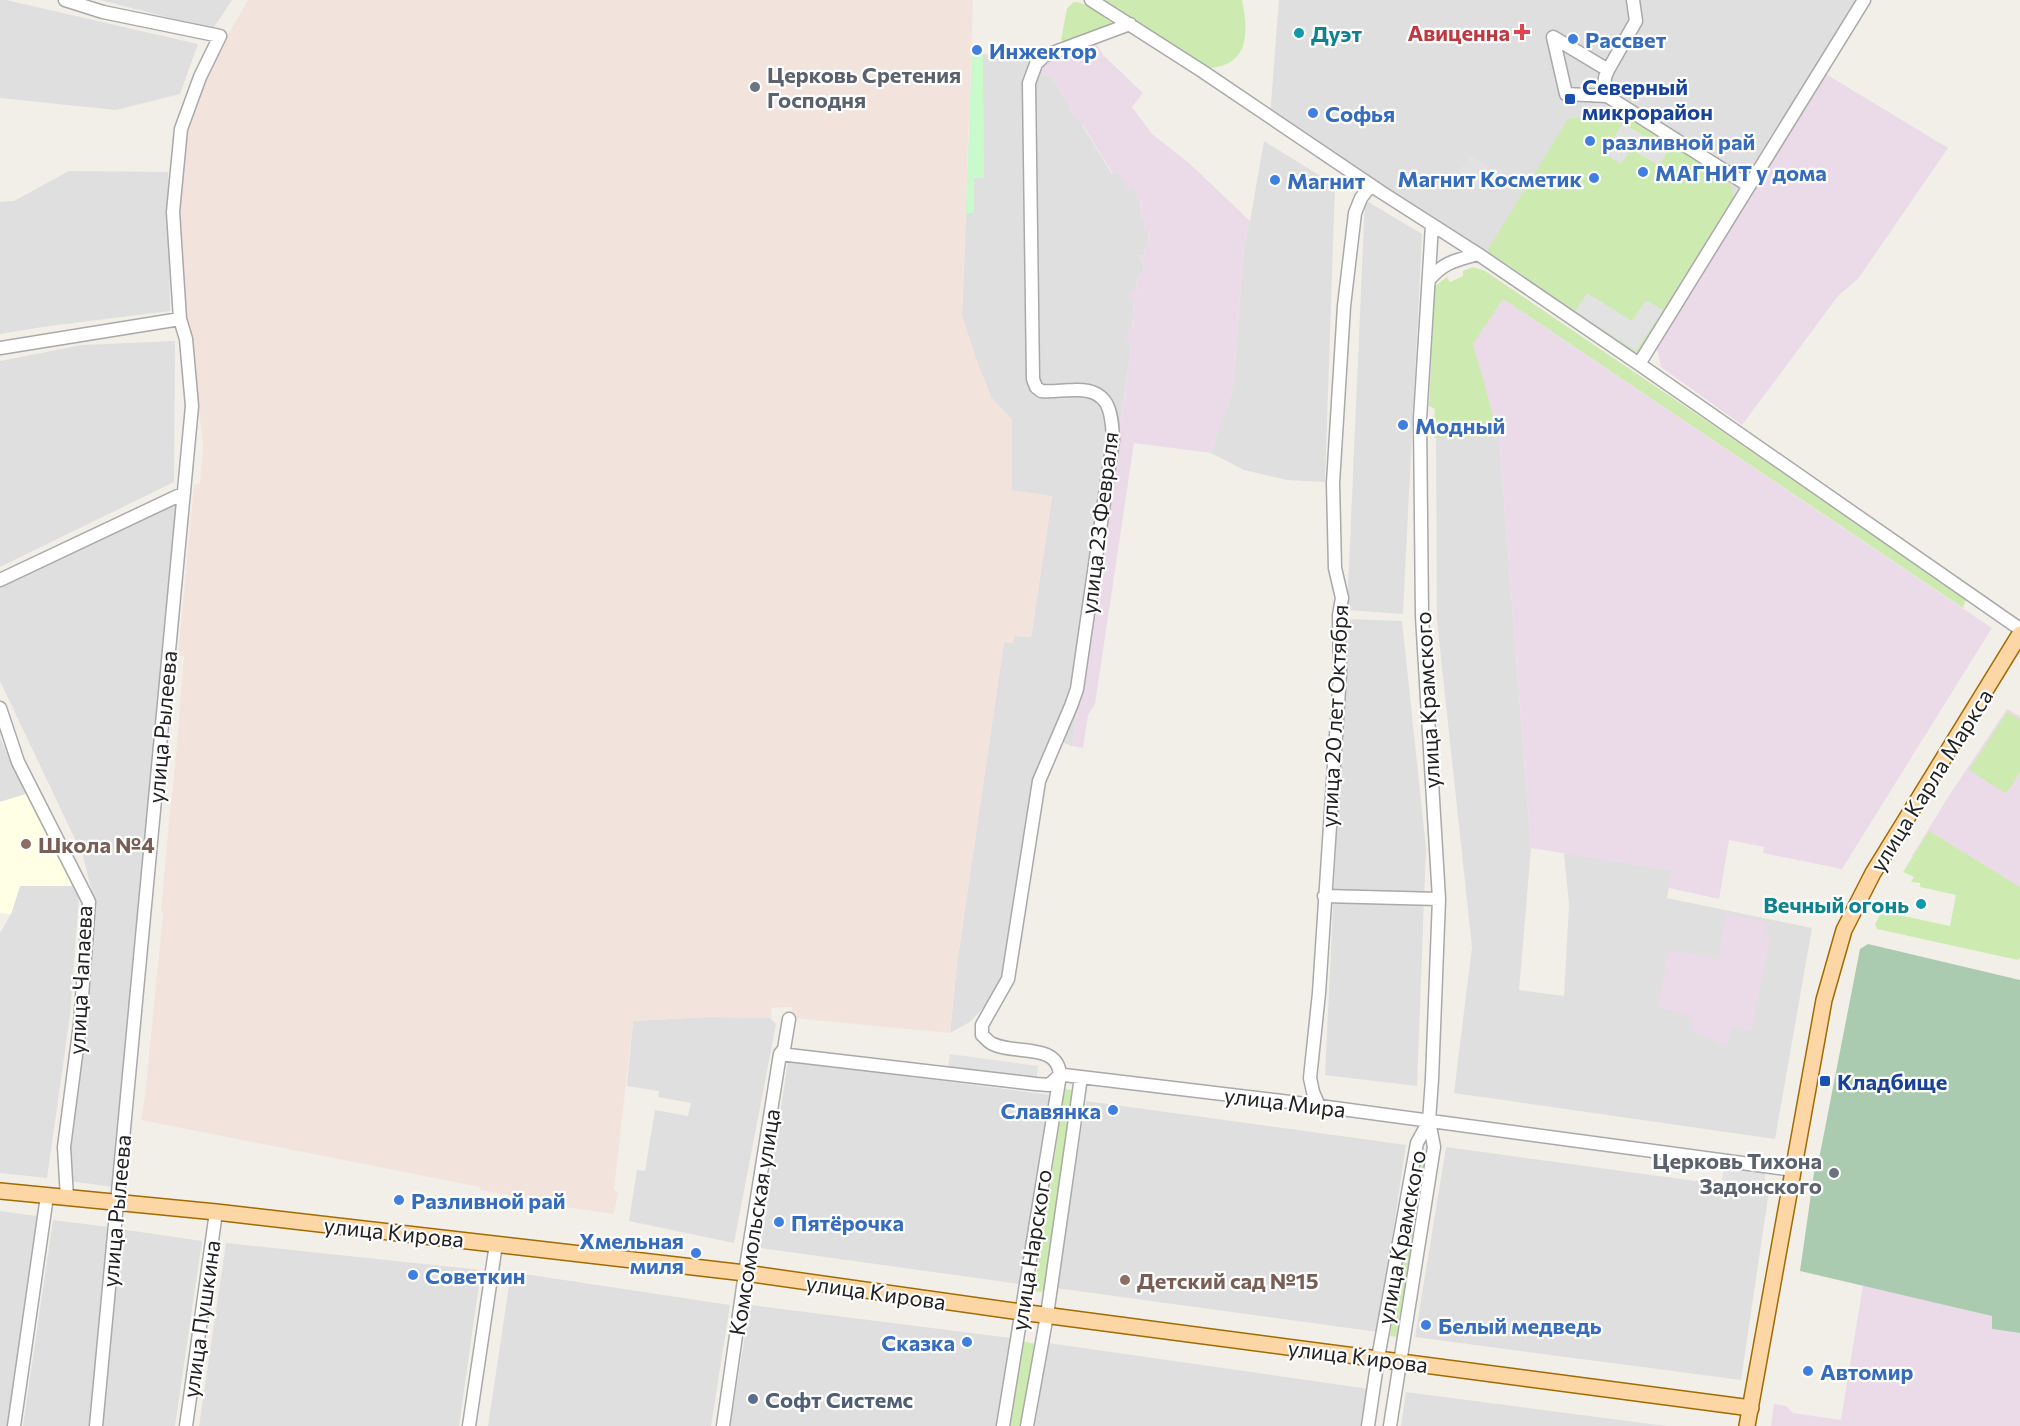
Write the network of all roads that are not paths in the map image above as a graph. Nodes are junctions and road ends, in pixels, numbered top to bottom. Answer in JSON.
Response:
{"nodes":[{"id":1,"x":65,"y":0,"type":"edge"},
{"id":2,"x":1091,"y":0,"type":"edge"},
{"id":3,"x":1634,"y":0,"type":"edge"},
{"id":4,"x":1864,"y":0,"type":"edge"},
{"id":5,"x":1130,"y":24,"type":"junction"},
{"id":6,"x":1608,"y":70,"type":"junction"},
{"id":7,"x":1608,"y":96,"type":"junction"},
{"id":8,"x":1371,"y":185,"type":"junction"},
{"id":9,"x":1749,"y":186,"type":"junction"},
{"id":10,"x":1432,"y":225,"type":"junction"},
{"id":11,"x":1478,"y":254,"type":"junction"},
{"id":12,"x":1430,"y":280,"type":"junction"},
{"id":13,"x":180,"y":320,"type":"junction"},
{"id":14,"x":0,"y":348,"type":"edge"},
{"id":15,"x":1639,"y":364,"type":"junction"},
{"id":16,"x":184,"y":493,"type":"junction"},
{"id":17,"x":0,"y":580,"type":"edge"},
{"id":18,"x":2020,"y":629,"type":"edge"},
{"id":19,"x":2020,"y":634,"type":"edge"},
{"id":20,"x":0,"y":708,"type":"edge"},
{"id":21,"x":1324,"y":896,"type":"junction"},
{"id":22,"x":1439,"y":900,"type":"junction"},
{"id":23,"x":789,"y":1019,"type":"dead end"},
{"id":24,"x":780,"y":1054,"type":"junction"},
{"id":25,"x":1060,"y":1075,"type":"junction"},
{"id":26,"x":1082,"y":1077,"type":"junction"},
{"id":27,"x":1319,"y":1106,"type":"junction"},
{"id":28,"x":1429,"y":1121,"type":"junction"},
{"id":29,"x":1794,"y":1170,"type":"junction"},
{"id":30,"x":0,"y":1191,"type":"edge"},
{"id":31,"x":47,"y":1196,"type":"junction"},
{"id":32,"x":67,"y":1198,"type":"junction"},
{"id":33,"x":116,"y":1203,"type":"junction"},
{"id":34,"x":216,"y":1212,"type":"junction"},
{"id":35,"x":496,"y":1244,"type":"junction"},
{"id":36,"x":745,"y":1273,"type":"junction"},
{"id":37,"x":1021,"y":1312,"type":"junction"},
{"id":38,"x":1047,"y":1315,"type":"junction"},
{"id":39,"x":1378,"y":1358,"type":"junction"},
{"id":40,"x":1400,"y":1361,"type":"junction"},
{"id":41,"x":1749,"y":1420,"type":"edge"},
{"id":42,"x":14,"y":1426,"type":"edge"},
{"id":43,"x":96,"y":1426,"type":"edge"},
{"id":44,"x":186,"y":1426,"type":"edge"},
{"id":45,"x":469,"y":1426,"type":"edge"},
{"id":46,"x":723,"y":1426,"type":"edge"},
{"id":47,"x":1003,"y":1426,"type":"edge"},
{"id":48,"x":1027,"y":1426,"type":"edge"},
{"id":49,"x":1368,"y":1426,"type":"edge"},
{"id":50,"x":1390,"y":1426,"type":"edge"}],
"edges":[{"from":1,"to":13,"type":"street","name":"улица Рылеева"},
{"from":2,"to":5,"type":"street"},
{"from":3,"to":6,"type":"street"},
{"from":4,"to":9,"type":"street"},
{"from":5,"to":8,"type":"street"},
{"from":5,"to":25,"type":"street","name":"улица 23 Февраля"},
{"from":6,"to":7,"type":"street"},
{"from":6,"to":7,"type":"street"},
{"from":7,"to":9,"type":"street"},
{"from":8,"to":10,"type":"street"},
{"from":8,"to":21,"type":"street","name":"улица 20 лет Октября"},
{"from":9,"to":15,"type":"street"},
{"from":10,"to":11,"type":"street"},
{"from":10,"to":12,"type":"street","name":"улица Крамского"},
{"from":11,"to":12,"type":"street"},
{"from":11,"to":15,"type":"street"},
{"from":12,"to":22,"type":"street","name":"улица Крамского"},
{"from":13,"to":14,"type":"street"},
{"from":13,"to":16,"type":"street","name":"улица Рылеева"},
{"from":15,"to":18,"type":"street"},
{"from":16,"to":17,"type":"street"},
{"from":16,"to":33,"type":"street","name":"улица Рылеева"},
{"from":19,"to":29,"type":"main road","name":"улица Карла Маркса"},
{"from":20,"to":32,"type":"street","name":"улица Чапаева"},
{"from":21,"to":22,"type":"street"},
{"from":21,"to":27,"type":"street","name":"улица 20 лет Октября"},
{"from":22,"to":28,"type":"street","name":"улица Крамского"},
{"from":23,"to":24,"type":"street","name":"Комсомольская улица"},
{"from":24,"to":25,"type":"street","name":"улица Мира"},
{"from":24,"to":36,"type":"street","name":"Комсомольская улица"},
{"from":25,"to":26,"type":"street","name":"улица Мира"},
{"from":25,"to":37,"type":"street","name":"улица Нарского"},
{"from":26,"to":27,"type":"street","name":"улица Мира"},
{"from":26,"to":38,"type":"street","name":"улица Нарского"},
{"from":27,"to":28,"type":"street","name":"улица Мира"},
{"from":28,"to":29,"type":"street","name":"улица Мира"},
{"from":28,"to":39,"type":"street","name":"улица Крамского"},
{"from":28,"to":40,"type":"street","name":"улица Крамского"},
{"from":29,"to":41,"type":"main road","name":"улица Карла Маркса"},
{"from":30,"to":31,"type":"main road","name":"улица Кирова"},
{"from":31,"to":32,"type":"main road","name":"улица Кирова"},
{"from":31,"to":42,"type":"street"},
{"from":32,"to":33,"type":"main road","name":"улица Кирова"},
{"from":33,"to":34,"type":"main road","name":"улица Кирова"},
{"from":33,"to":43,"type":"street","name":"улица Рылеева"},
{"from":34,"to":35,"type":"main road","name":"улица Кирова"},
{"from":34,"to":44,"type":"street","name":"улица Пушкина"},
{"from":35,"to":36,"type":"main road","name":"улица Кирова"},
{"from":35,"to":45,"type":"street"},
{"from":36,"to":37,"type":"main road","name":"улица Кирова"},
{"from":36,"to":46,"type":"street","name":"Комсомольская улица"},
{"from":37,"to":38,"type":"main road","name":"улица Кирова"},
{"from":37,"to":47,"type":"street","name":"улица Нарского"},
{"from":38,"to":39,"type":"main road","name":"улица Кирова"},
{"from":38,"to":48,"type":"street","name":"улица Нарского"},
{"from":39,"to":40,"type":"main road","name":"улица Кирова"},
{"from":39,"to":49,"type":"street","name":"улица Крамского"},
{"from":40,"to":41,"type":"main road","name":"улица Кирова"},
{"from":40,"to":50,"type":"street","name":"улица Крамского"}]}
